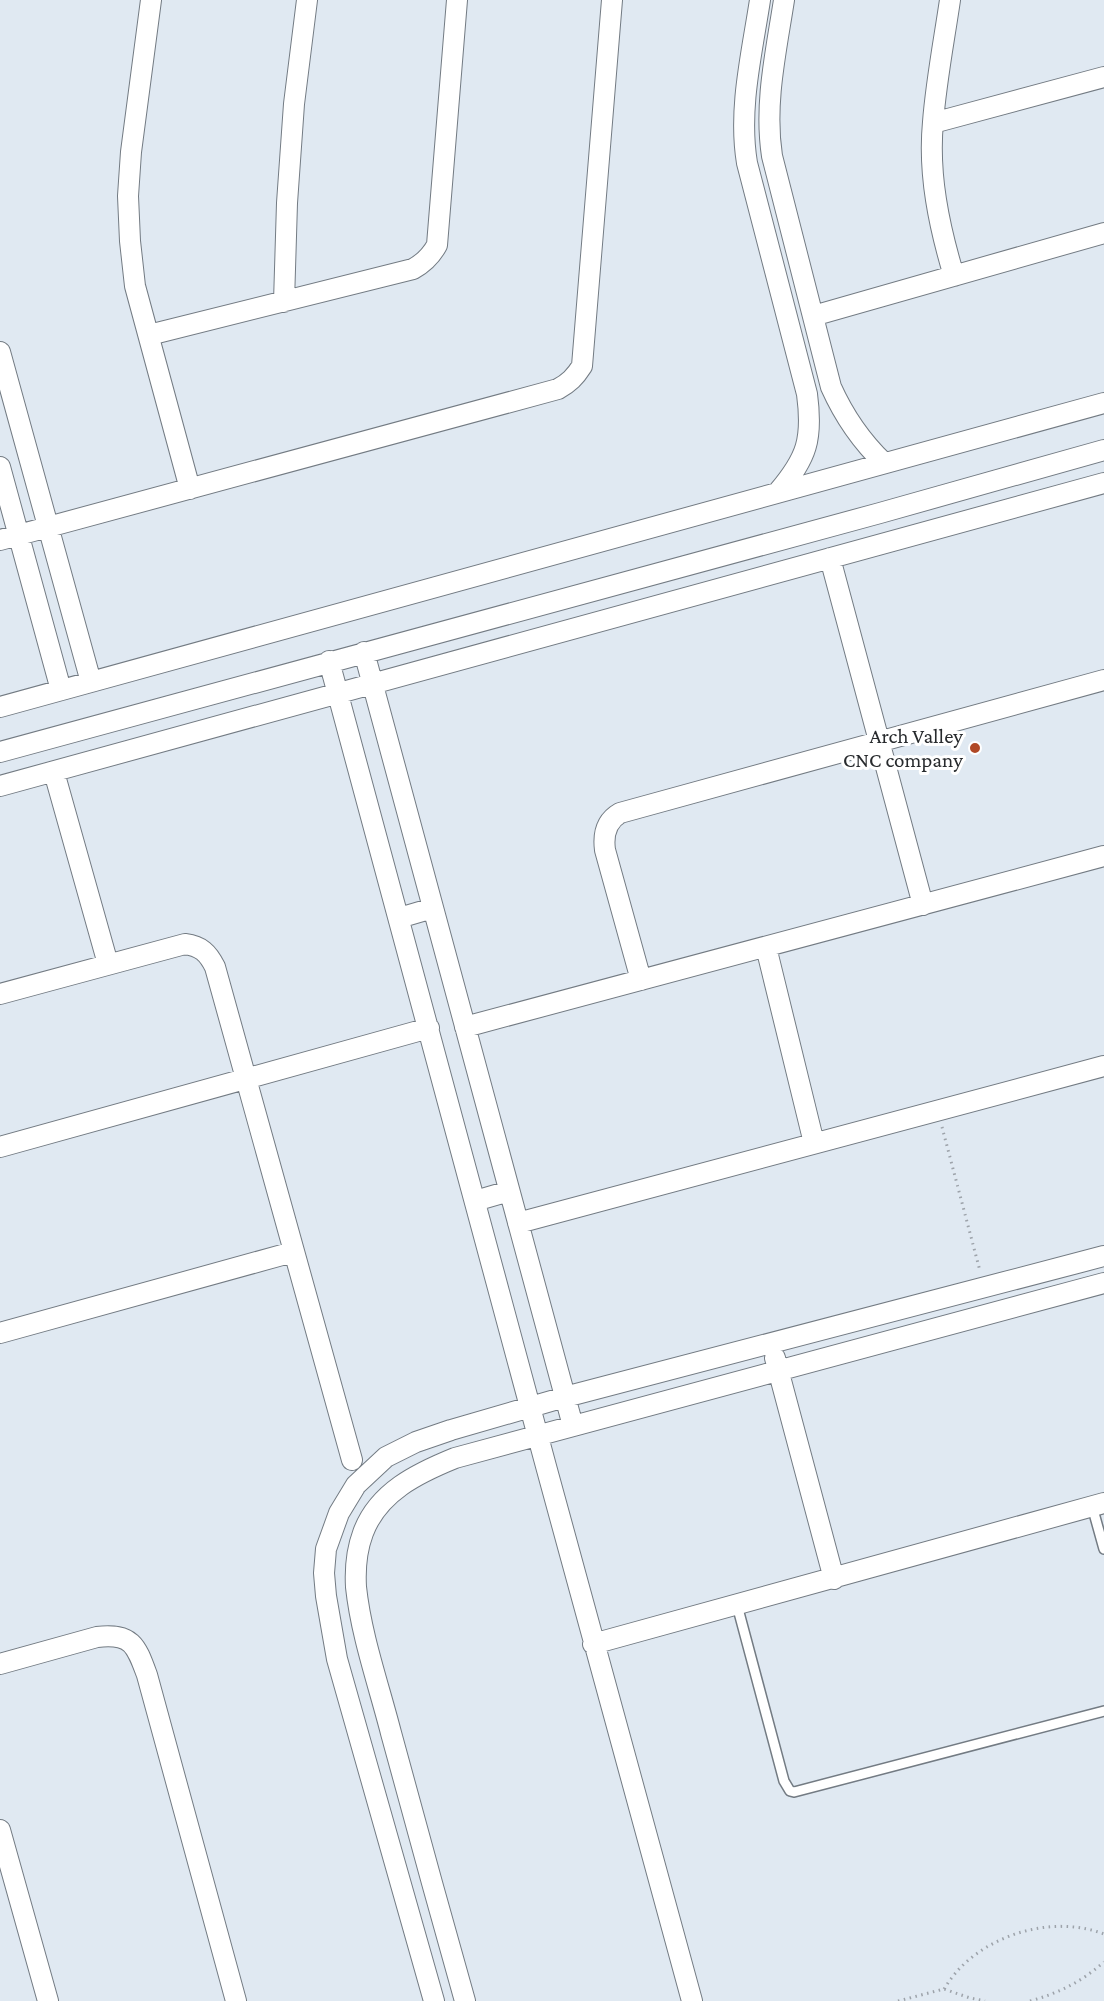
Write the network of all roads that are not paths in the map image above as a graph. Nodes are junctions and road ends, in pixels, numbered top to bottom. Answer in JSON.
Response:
{"nodes":[{"id":1,"x":151,"y":0,"type":"edge"},
{"id":2,"x":307,"y":0,"type":"edge"},
{"id":3,"x":457,"y":0,"type":"edge"},
{"id":4,"x":612,"y":0,"type":"edge"},
{"id":5,"x":760,"y":0,"type":"edge"},
{"id":6,"x":784,"y":0,"type":"edge"},
{"id":7,"x":950,"y":0,"type":"edge"},
{"id":8,"x":1104,"y":77,"type":"edge"},
{"id":9,"x":933,"y":123,"type":"junction"},
{"id":10,"x":1104,"y":233,"type":"edge"},
{"id":11,"x":954,"y":276,"type":"junction"},
{"id":12,"x":284,"y":302,"type":"junction"},
{"id":13,"x":813,"y":316,"type":"junction"},
{"id":14,"x":149,"y":335,"type":"junction"},
{"id":15,"x":0,"y":352,"type":"edge"},
{"id":16,"x":1104,"y":403,"type":"edge"},
{"id":17,"x":1104,"y":450,"type":"edge"},
{"id":18,"x":884,"y":463,"type":"junction"},
{"id":19,"x":0,"y":467,"type":"edge"},
{"id":20,"x":1104,"y":483,"type":"edge"},
{"id":21,"x":190,"y":489,"type":"junction"},
{"id":22,"x":778,"y":492,"type":"junction"},
{"id":23,"x":880,"y":513,"type":"junction"},
{"id":24,"x":48,"y":527,"type":"junction"},
{"id":25,"x":9,"y":538,"type":"edge"},
{"id":26,"x":890,"y":542,"type":"junction"},
{"id":27,"x":830,"y":558,"type":"junction"},
{"id":28,"x":634,"y":580,"type":"junction"},
{"id":29,"x":642,"y":609,"type":"junction"},
{"id":30,"x":364,"y":652,"type":"junction"},
{"id":31,"x":329,"y":661,"type":"junction"},
{"id":32,"x":1104,"y":680,"type":"edge"},
{"id":33,"x":91,"y":682,"type":"junction"},
{"id":34,"x":372,"y":683,"type":"junction"},
{"id":35,"x":61,"y":690,"type":"junction"},
{"id":36,"x":337,"y":693,"type":"junction"},
{"id":37,"x":0,"y":707,"type":"edge"},
{"id":38,"x":879,"y":741,"type":"junction"},
{"id":39,"x":0,"y":752,"type":"edge"},
{"id":40,"x":54,"y":772,"type":"junction"},
{"id":41,"x":0,"y":786,"type":"edge"},
{"id":42,"x":1104,"y":856,"type":"edge"},
{"id":43,"x":923,"y":905,"type":"junction"},
{"id":44,"x":433,"y":908,"type":"junction"},
{"id":45,"x":399,"y":918,"type":"junction"},
{"id":46,"x":765,"y":947,"type":"junction"},
{"id":47,"x":108,"y":964,"type":"junction"},
{"id":48,"x":641,"y":980,"type":"junction"},
{"id":49,"x":0,"y":994,"type":"edge"},
{"id":50,"x":465,"y":1027,"type":"junction"},
{"id":51,"x":429,"y":1028,"type":"junction"},
{"id":52,"x":1104,"y":1065,"type":"edge"},
{"id":53,"x":246,"y":1078,"type":"junction"},
{"id":54,"x":814,"y":1143,"type":"junction"},
{"id":55,"x":0,"y":1147,"type":"edge"},
{"id":56,"x":509,"y":1191,"type":"junction"},
{"id":57,"x":475,"y":1201,"type":"junction"},
{"id":58,"x":518,"y":1223,"type":"junction"},
{"id":59,"x":293,"y":1252,"type":"junction"},
{"id":60,"x":1104,"y":1256,"type":"edge"},
{"id":61,"x":1062,"y":1266,"type":"junction"},
{"id":62,"x":1104,"y":1284,"type":"edge"},
{"id":63,"x":1069,"y":1292,"type":"junction"},
{"id":64,"x":0,"y":1333,"type":"edge"},
{"id":65,"x":772,"y":1344,"type":"junction"},
{"id":66,"x":779,"y":1371,"type":"junction"},
{"id":67,"x":565,"y":1397,"type":"junction"},
{"id":68,"x":531,"y":1407,"type":"junction"},
{"id":69,"x":573,"y":1426,"type":"junction"},
{"id":70,"x":538,"y":1435,"type":"junction"},
{"id":71,"x":352,"y":1460,"type":"dead end"},
{"id":72,"x":1098,"y":1504,"type":"edge"},
{"id":73,"x":1104,"y":1548,"type":"edge"},
{"id":74,"x":834,"y":1579,"type":"junction"},
{"id":75,"x":737,"y":1605,"type":"junction"},
{"id":76,"x":593,"y":1644,"type":"junction"},
{"id":77,"x":0,"y":1664,"type":"edge"},
{"id":78,"x":1104,"y":1711,"type":"edge"},
{"id":79,"x":415,"y":1820,"type":"junction"},
{"id":80,"x":385,"y":1827,"type":"junction"},
{"id":81,"x":0,"y":1830,"type":"edge"},
{"id":82,"x":48,"y":2001,"type":"edge"},
{"id":83,"x":236,"y":2001,"type":"edge"},
{"id":84,"x":434,"y":2001,"type":"edge"},
{"id":85,"x":465,"y":2001,"type":"edge"},
{"id":86,"x":692,"y":2001,"type":"edge"}],
"edges":[{"from":1,"to":14,"type":"street"},
{"from":2,"to":12,"type":"street"},
{"from":3,"to":12,"type":"street"},
{"from":4,"to":21,"type":"street"},
{"from":5,"to":22,"type":"street"},
{"from":6,"to":13,"type":"street"},
{"from":7,"to":9,"type":"street"},
{"from":8,"to":9,"type":"street"},
{"from":9,"to":11,"type":"street"},
{"from":10,"to":11,"type":"street"},
{"from":11,"to":13,"type":"street"},
{"from":12,"to":14,"type":"street"},
{"from":13,"to":18,"type":"street"},
{"from":14,"to":21,"type":"street"},
{"from":15,"to":24,"type":"street"},
{"from":16,"to":18,"type":"street"},
{"from":17,"to":23,"type":"street"},
{"from":18,"to":22,"type":"street"},
{"from":19,"to":25,"type":"street"},
{"from":20,"to":26,"type":"street"},
{"from":21,"to":24,"type":"street"},
{"from":22,"to":33,"type":"street"},
{"from":23,"to":26,"type":"street"},
{"from":23,"to":28,"type":"street"},
{"from":24,"to":25,"type":"street"},
{"from":24,"to":33,"type":"street"},
{"from":25,"to":35,"type":"street"},
{"from":26,"to":27,"type":"street"},
{"from":27,"to":29,"type":"street"},
{"from":27,"to":38,"type":"street"},
{"from":28,"to":29,"type":"street"},
{"from":28,"to":30,"type":"street"},
{"from":29,"to":34,"type":"street"},
{"from":30,"to":31,"type":"street"},
{"from":30,"to":34,"type":"street"},
{"from":31,"to":36,"type":"street"},
{"from":31,"to":39,"type":"street"},
{"from":32,"to":38,"type":"street"},
{"from":33,"to":35,"type":"street"},
{"from":34,"to":36,"type":"street"},
{"from":34,"to":44,"type":"street"},
{"from":35,"to":37,"type":"street"},
{"from":36,"to":40,"type":"street"},
{"from":36,"to":45,"type":"street"},
{"from":38,"to":43,"type":"street"},
{"from":38,"to":48,"type":"street"},
{"from":40,"to":41,"type":"street"},
{"from":40,"to":47,"type":"street"},
{"from":42,"to":43,"type":"street"},
{"from":43,"to":46,"type":"street"},
{"from":44,"to":45,"type":"street"},
{"from":44,"to":50,"type":"street"},
{"from":45,"to":51,"type":"street"},
{"from":46,"to":48,"type":"street"},
{"from":46,"to":54,"type":"street"},
{"from":47,"to":49,"type":"street"},
{"from":47,"to":53,"type":"street"},
{"from":48,"to":50,"type":"street"},
{"from":50,"to":56,"type":"street"},
{"from":51,"to":53,"type":"street"},
{"from":51,"to":57,"type":"street"},
{"from":52,"to":54,"type":"street"},
{"from":53,"to":55,"type":"street"},
{"from":53,"to":59,"type":"street"},
{"from":54,"to":58,"type":"street"},
{"from":56,"to":57,"type":"street"},
{"from":56,"to":58,"type":"street"},
{"from":57,"to":68,"type":"street"},
{"from":58,"to":67,"type":"street"},
{"from":59,"to":64,"type":"street"},
{"from":59,"to":71,"type":"street"},
{"from":60,"to":61,"type":"street"},
{"from":61,"to":63,"type":"street"},
{"from":61,"to":65,"type":"street"},
{"from":62,"to":63,"type":"street"},
{"from":63,"to":66,"type":"street"},
{"from":65,"to":66,"type":"street"},
{"from":65,"to":67,"type":"street"},
{"from":66,"to":69,"type":"street"},
{"from":66,"to":74,"type":"street"},
{"from":67,"to":68,"type":"street"},
{"from":67,"to":69,"type":"street"},
{"from":68,"to":70,"type":"street"},
{"from":68,"to":80,"type":"street"},
{"from":69,"to":70,"type":"street"},
{"from":70,"to":76,"type":"street"},
{"from":70,"to":79,"type":"street"},
{"from":72,"to":73,"type":"lane"},
{"from":72,"to":74,"type":"street"},
{"from":74,"to":75,"type":"street"},
{"from":75,"to":76,"type":"street"},
{"from":75,"to":78,"type":"lane"},
{"from":76,"to":86,"type":"street"},
{"from":77,"to":83,"type":"street"},
{"from":79,"to":80,"type":"street"},
{"from":79,"to":85,"type":"street"},
{"from":80,"to":84,"type":"street"},
{"from":81,"to":82,"type":"street"}]}
